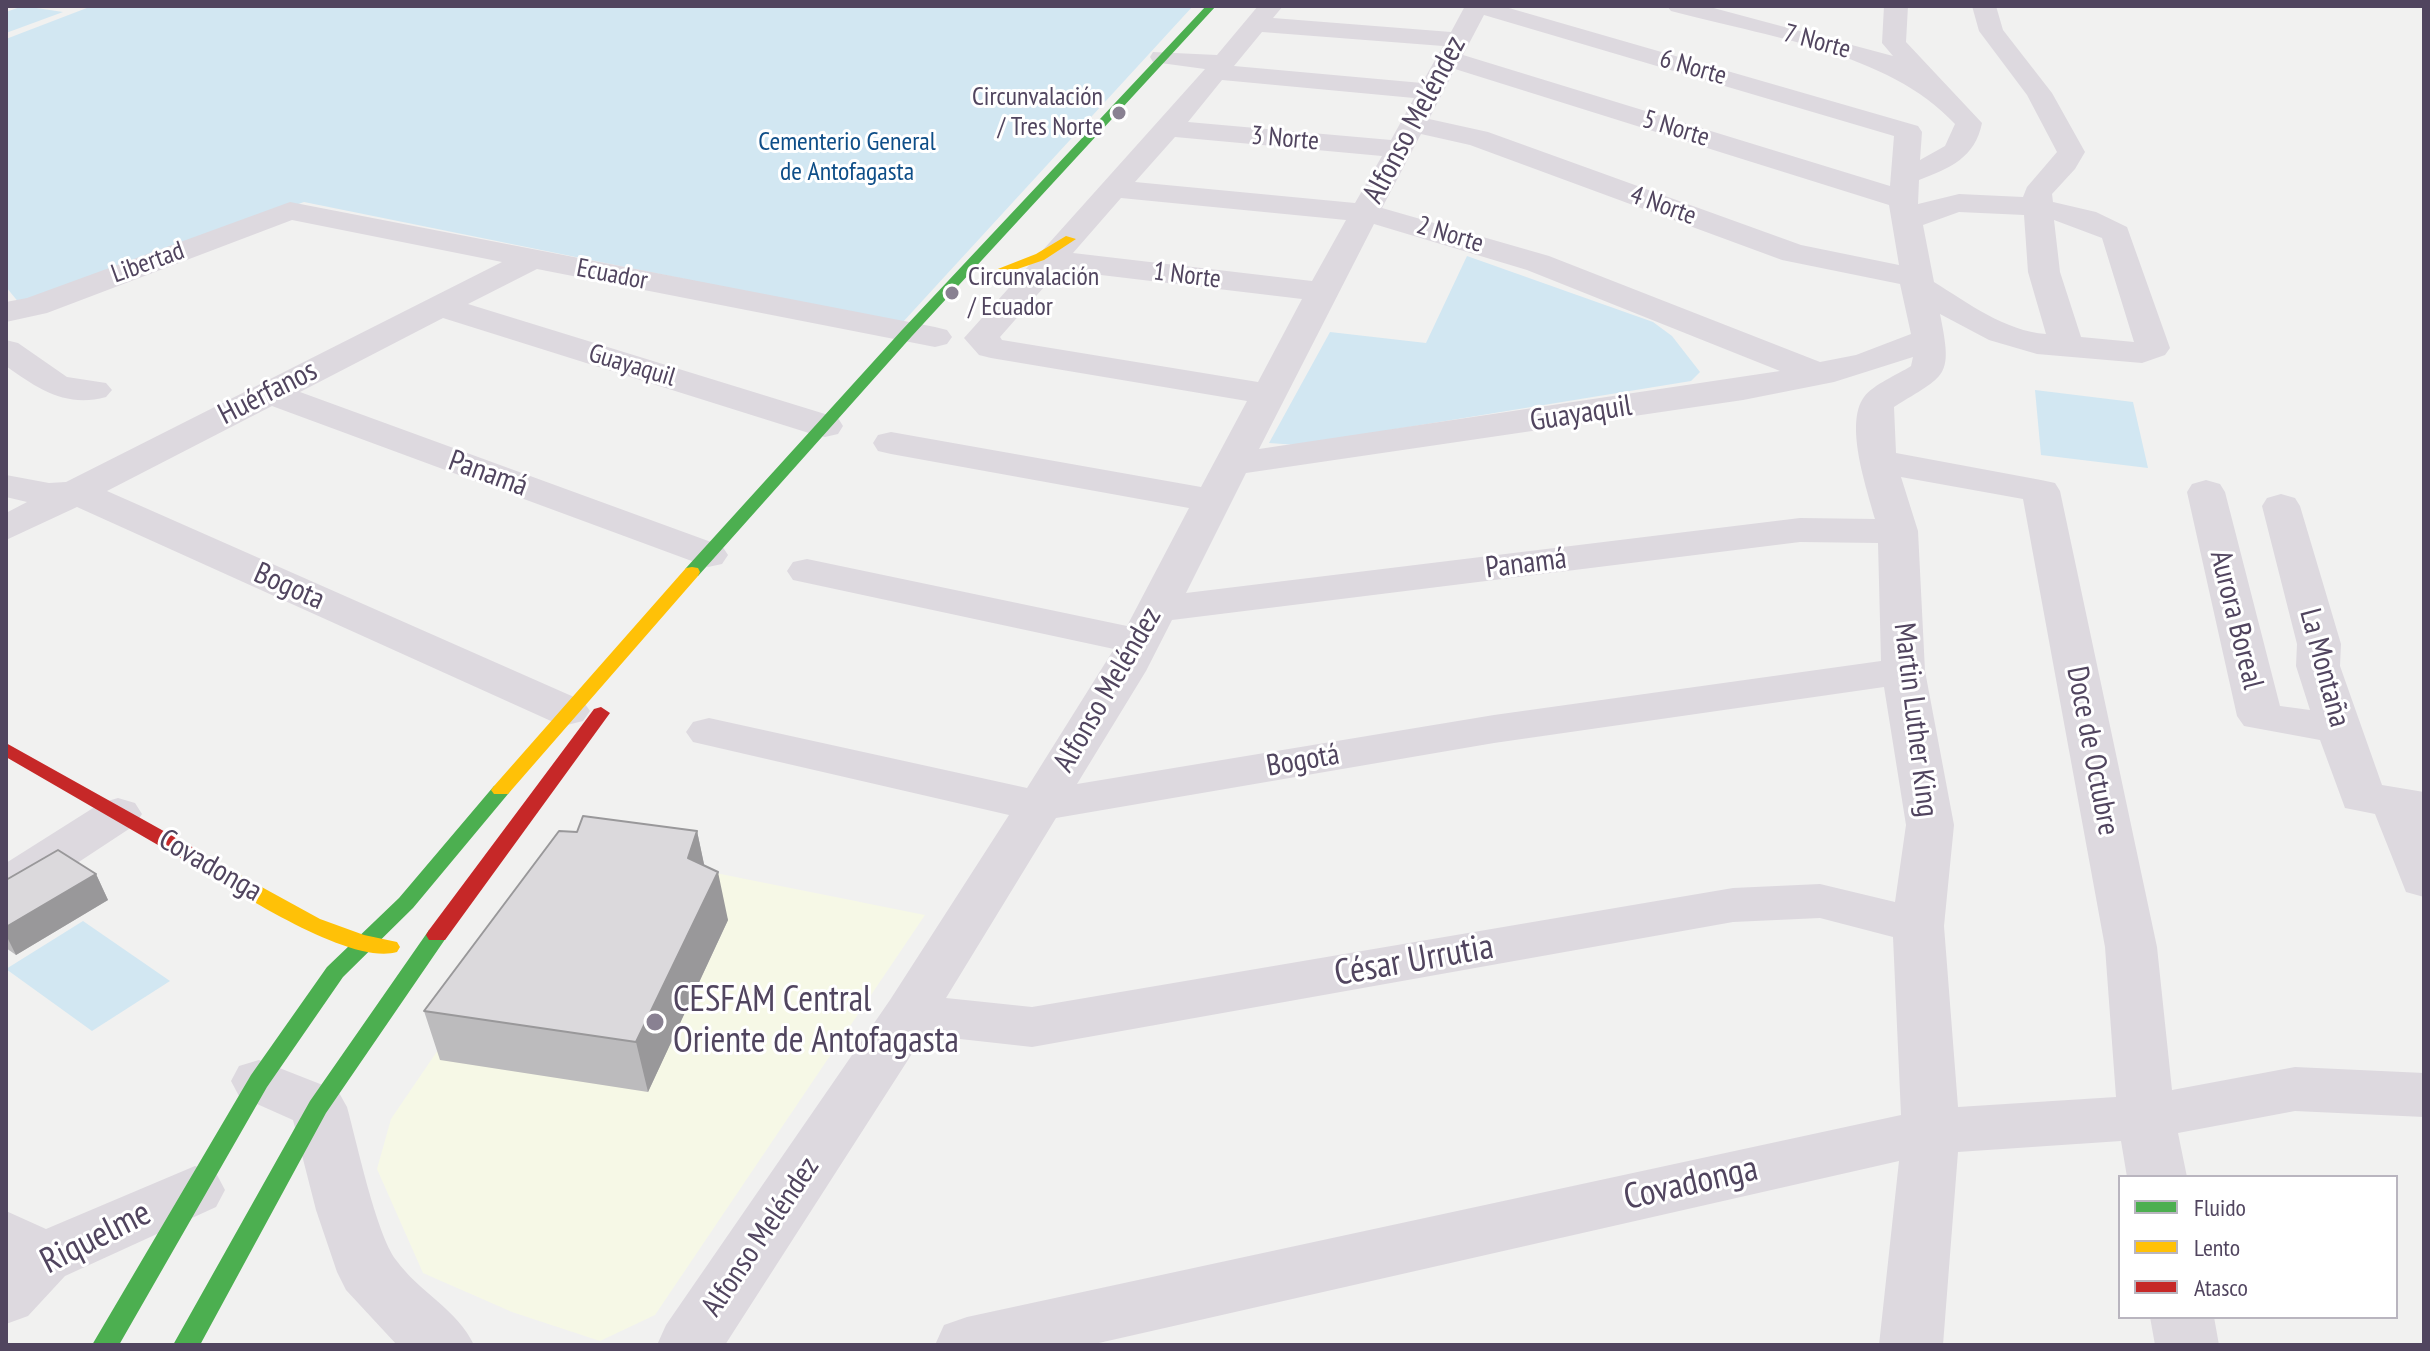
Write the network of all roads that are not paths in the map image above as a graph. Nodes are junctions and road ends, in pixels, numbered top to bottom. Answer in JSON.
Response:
{"nodes":[{"id":1,"x":1679,"y":6,"type":"edge"},
{"id":2,"x":1894,"y":6,"type":"edge"},
{"id":3,"x":1984,"y":6,"type":"edge"},
{"id":4,"x":1219,"y":9,"type":"edge"},
{"id":5,"x":1264,"y":15,"type":"edge"},
{"id":6,"x":1174,"y":58,"type":"junction"},
{"id":7,"x":1220,"y":68,"type":"junction"},
{"id":8,"x":1444,"y":68,"type":"edge"},
{"id":9,"x":1947,"y":97,"type":"junction"},
{"id":10,"x":1168,"y":128,"type":"junction"},
{"id":11,"x":1091,"y":163,"type":"dead end"},
{"id":12,"x":1906,"y":182,"type":"junction"},
{"id":13,"x":1114,"y":189,"type":"junction"},
{"id":14,"x":290,"y":211,"type":"joint"},
{"id":15,"x":2039,"y":211,"type":"junction"},
{"id":16,"x":1365,"y":213,"type":"junction"},
{"id":17,"x":1021,"y":241,"type":"dead end"},
{"id":18,"x":1062,"y":250,"type":"junction"},
{"id":19,"x":532,"y":259,"type":"junction"},
{"id":20,"x":1916,"y":282,"type":"junction"},
{"id":21,"x":1322,"y":292,"type":"junction"},
{"id":22,"x":439,"y":306,"type":"junction"},
{"id":23,"x":6,"y":312,"type":"edge"},
{"id":24,"x":1680,"y":317,"type":"junction"},
{"id":25,"x":926,"y":338,"type":"junction"},
{"id":26,"x":1926,"y":340,"type":"junction"},
{"id":27,"x":2056,"y":345,"type":"junction"},
{"id":28,"x":6,"y":350,"type":"edge"},
{"id":29,"x":1822,"y":375,"type":"junction"},
{"id":30,"x":1743,"y":389,"type":"junction"},
{"id":31,"x":94,"y":390,"type":"dead end"},
{"id":32,"x":268,"y":392,"type":"junction"},
{"id":33,"x":1269,"y":394,"type":"junction"},
{"id":34,"x":825,"y":426,"type":"junction"},
{"id":35,"x":891,"y":443,"type":"dead end"},
{"id":36,"x":1878,"y":461,"type":"junction"},
{"id":37,"x":1221,"y":483,"type":"junction"},
{"id":38,"x":6,"y":486,"type":"edge"},
{"id":39,"x":2206,"y":492,"type":"dead end"},
{"id":40,"x":78,"y":493,"type":"junction"},
{"id":41,"x":2281,"y":506,"type":"dead end"},
{"id":42,"x":6,"y":528,"type":"edge"},
{"id":43,"x":1898,"y":531,"type":"junction"},
{"id":44,"x":708,"y":555,"type":"junction"},
{"id":45,"x":807,"y":571,"type":"dead end"},
{"id":46,"x":1148,"y":625,"type":"junction"},
{"id":47,"x":1903,"y":671,"type":"junction"},
{"id":48,"x":615,"y":696,"type":"dead end"},
{"id":49,"x":567,"y":711,"type":"junction"},
{"id":50,"x":2339,"y":729,"type":"junction"},
{"id":51,"x":709,"y":732,"type":"dead end"},
{"id":52,"x":6,"y":749,"type":"edge"},
{"id":53,"x":2409,"y":804,"type":"edge"},
{"id":54,"x":1039,"y":806,"type":"junction"},
{"id":55,"x":118,"y":814,"type":"junction"},
{"id":56,"x":2424,"y":880,"type":"edge"},
{"id":57,"x":6,"y":886,"type":"edge"},
{"id":58,"x":1918,"y":926,"type":"junction"},
{"id":59,"x":362,"y":944,"type":"junction"},
{"id":60,"x":425,"y":951,"type":"junction"},
{"id":61,"x":909,"y":1014,"type":"junction"},
{"id":62,"x":259,"y":1081,"type":"junction"},
{"id":63,"x":2424,"y":1095,"type":"edge"},
{"id":64,"x":318,"y":1107,"type":"junction"},
{"id":65,"x":2146,"y":1117,"type":"junction"},
{"id":66,"x":1931,"y":1131,"type":"junction"},
{"id":67,"x":2157,"y":1175,"type":"edge"},
{"id":68,"x":195,"y":1190,"type":"junction"},
{"id":69,"x":18,"y":1263,"type":"edge"},
{"id":70,"x":2182,"y":1319,"type":"edge"},
{"id":71,"x":105,"y":1345,"type":"edge"},
{"id":72,"x":186,"y":1345,"type":"edge"},
{"id":73,"x":442,"y":1345,"type":"edge"},
{"id":74,"x":689,"y":1345,"type":"edge"},
{"id":75,"x":967,"y":1345,"type":"edge"},
{"id":76,"x":1911,"y":1345,"type":"edge"},
{"id":77,"x":2187,"y":1345,"type":"edge"}],
"edges":[{"from":1,"to":9,"type":"street","name":"7 Norte"},
{"from":2,"to":9,"type":"street"},
{"from":3,"to":15,"type":"street"},
{"from":4,"to":6,"type":"main road"},
{"from":5,"to":7,"type":"street"},
{"from":5,"to":8,"type":"street","name":"5 Norte"},
{"from":6,"to":7,"type":"street","name":"4 Norte"},
{"from":6,"to":11,"type":"main road"},
{"from":6,"to":25,"type":"main road"},
{"from":7,"to":8,"type":"street","name":"4 Norte"},
{"from":7,"to":10,"type":"street"},
{"from":8,"to":10,"type":"street","name":"3 Norte"},
{"from":8,"to":12,"type":"street","name":"5 Norte"},
{"from":8,"to":12,"type":"street","name":"6 Norte"},
{"from":8,"to":16,"type":"street","name":"Alfonso Meléndez"},
{"from":8,"to":20,"type":"street","name":"4 Norte"},
{"from":9,"to":12,"type":"street"},
{"from":10,"to":13,"type":"street"},
{"from":12,"to":15,"type":"street"},
{"from":12,"to":20,"type":"street","name":"Martin Luther King"},
{"from":13,"to":16,"type":"street","name":"2 Norte"},
{"from":13,"to":18,"type":"street"},
{"from":14,"to":19,"type":"street","name":"Ecuador"},
{"from":14,"to":23,"type":"street","name":"Libertad"},
{"from":15,"to":27,"type":"street"},
{"from":15,"to":27,"type":"street","name":"4 Norte"},
{"from":16,"to":21,"type":"street","name":"Alfonso Meléndez"},
{"from":16,"to":24,"type":"street","name":"2 Norte"},
{"from":17,"to":18,"type":"main road"},
{"from":18,"to":21,"type":"street","name":"1 Norte"},
{"from":18,"to":33,"type":"street"},
{"from":19,"to":22,"type":"street","name":"Huérfanos"},
{"from":19,"to":25,"type":"street","name":"Ecuador"},
{"from":20,"to":26,"type":"street","name":"Martin Luther King"},
{"from":20,"to":27,"type":"street","name":"4 Norte"},
{"from":21,"to":33,"type":"street","name":"Alfonso Meléndez"},
{"from":22,"to":32,"type":"street","name":"Huérfanos"},
{"from":22,"to":34,"type":"street","name":"Guayaquil"},
{"from":24,"to":29,"type":"street","name":"2 Norte"},
{"from":24,"to":30,"type":"street","name":"2 Norte"},
{"from":25,"to":34,"type":"main road"},
{"from":26,"to":29,"type":"street","name":"Guayaquil"},
{"from":26,"to":36,"type":"street","name":"Martin Luther King"},
{"from":28,"to":31,"type":"street"},
{"from":29,"to":30,"type":"street","name":"Guayaquil"},
{"from":30,"to":37,"type":"street","name":"Guayaquil"},
{"from":32,"to":40,"type":"street","name":"Huérfanos"},
{"from":32,"to":44,"type":"street","name":"Panamá"},
{"from":33,"to":37,"type":"street","name":"Alfonso Meléndez"},
{"from":34,"to":44,"type":"main road"},
{"from":35,"to":37,"type":"street","name":"Guayaquil"},
{"from":36,"to":43,"type":"street","name":"Martin Luther King"},
{"from":36,"to":65,"type":"street","name":"Doce de Octubre"},
{"from":37,"to":46,"type":"street","name":"Alfonso Meléndez"},
{"from":38,"to":40,"type":"street","name":"Bogota"},
{"from":39,"to":50,"type":"street","name":"Aurora Boreal"},
{"from":40,"to":42,"type":"street","name":"Huérfanos"},
{"from":40,"to":49,"type":"street","name":"Bogota"},
{"from":41,"to":50,"type":"street","name":"La Montaña"},
{"from":43,"to":46,"type":"street","name":"Panamá"},
{"from":43,"to":47,"type":"street","name":"Martin Luther King"},
{"from":44,"to":49,"type":"main road"},
{"from":45,"to":46,"type":"street","name":"Panamá"},
{"from":46,"to":54,"type":"street","name":"Alfonso Meléndez"},
{"from":47,"to":54,"type":"street","name":"Bogotá"},
{"from":47,"to":58,"type":"street","name":"Martin Luther King"},
{"from":48,"to":60,"type":"main road"},
{"from":49,"to":59,"type":"main road"},
{"from":50,"to":53,"type":"street","name":"La Montaña"},
{"from":51,"to":54,"type":"street","name":"Bogotá"},
{"from":52,"to":55,"type":"main road","name":"Covadonga"},
{"from":53,"to":56,"type":"street","name":"La Montaña"},
{"from":54,"to":61,"type":"street","name":"Alfonso Meléndez"},
{"from":55,"to":57,"type":"street"},
{"from":55,"to":59,"type":"main road","name":"Covadonga"},
{"from":58,"to":61,"type":"street","name":"César Urrutia"},
{"from":58,"to":66,"type":"street","name":"Martin Luther King"},
{"from":59,"to":60,"type":"main road","name":"Covadonga"},
{"from":59,"to":62,"type":"main road"},
{"from":60,"to":64,"type":"main road"},
{"from":61,"to":74,"type":"street","name":"Alfonso Meléndez"},
{"from":62,"to":64,"type":"street"},
{"from":62,"to":68,"type":"main road"},
{"from":63,"to":65,"type":"street","name":"Covadonga"},
{"from":64,"to":72,"type":"main road"},
{"from":64,"to":73,"type":"street"},
{"from":65,"to":66,"type":"street","name":"Covadonga"},
{"from":65,"to":67,"type":"street","name":"Doce de Octubre"},
{"from":66,"to":75,"type":"street","name":"Covadonga"},
{"from":66,"to":76,"type":"street","name":"Martin Luther King"},
{"from":68,"to":69,"type":"street","name":"Riquelme"},
{"from":68,"to":71,"type":"main road"},
{"from":70,"to":77,"type":"street"}]}
